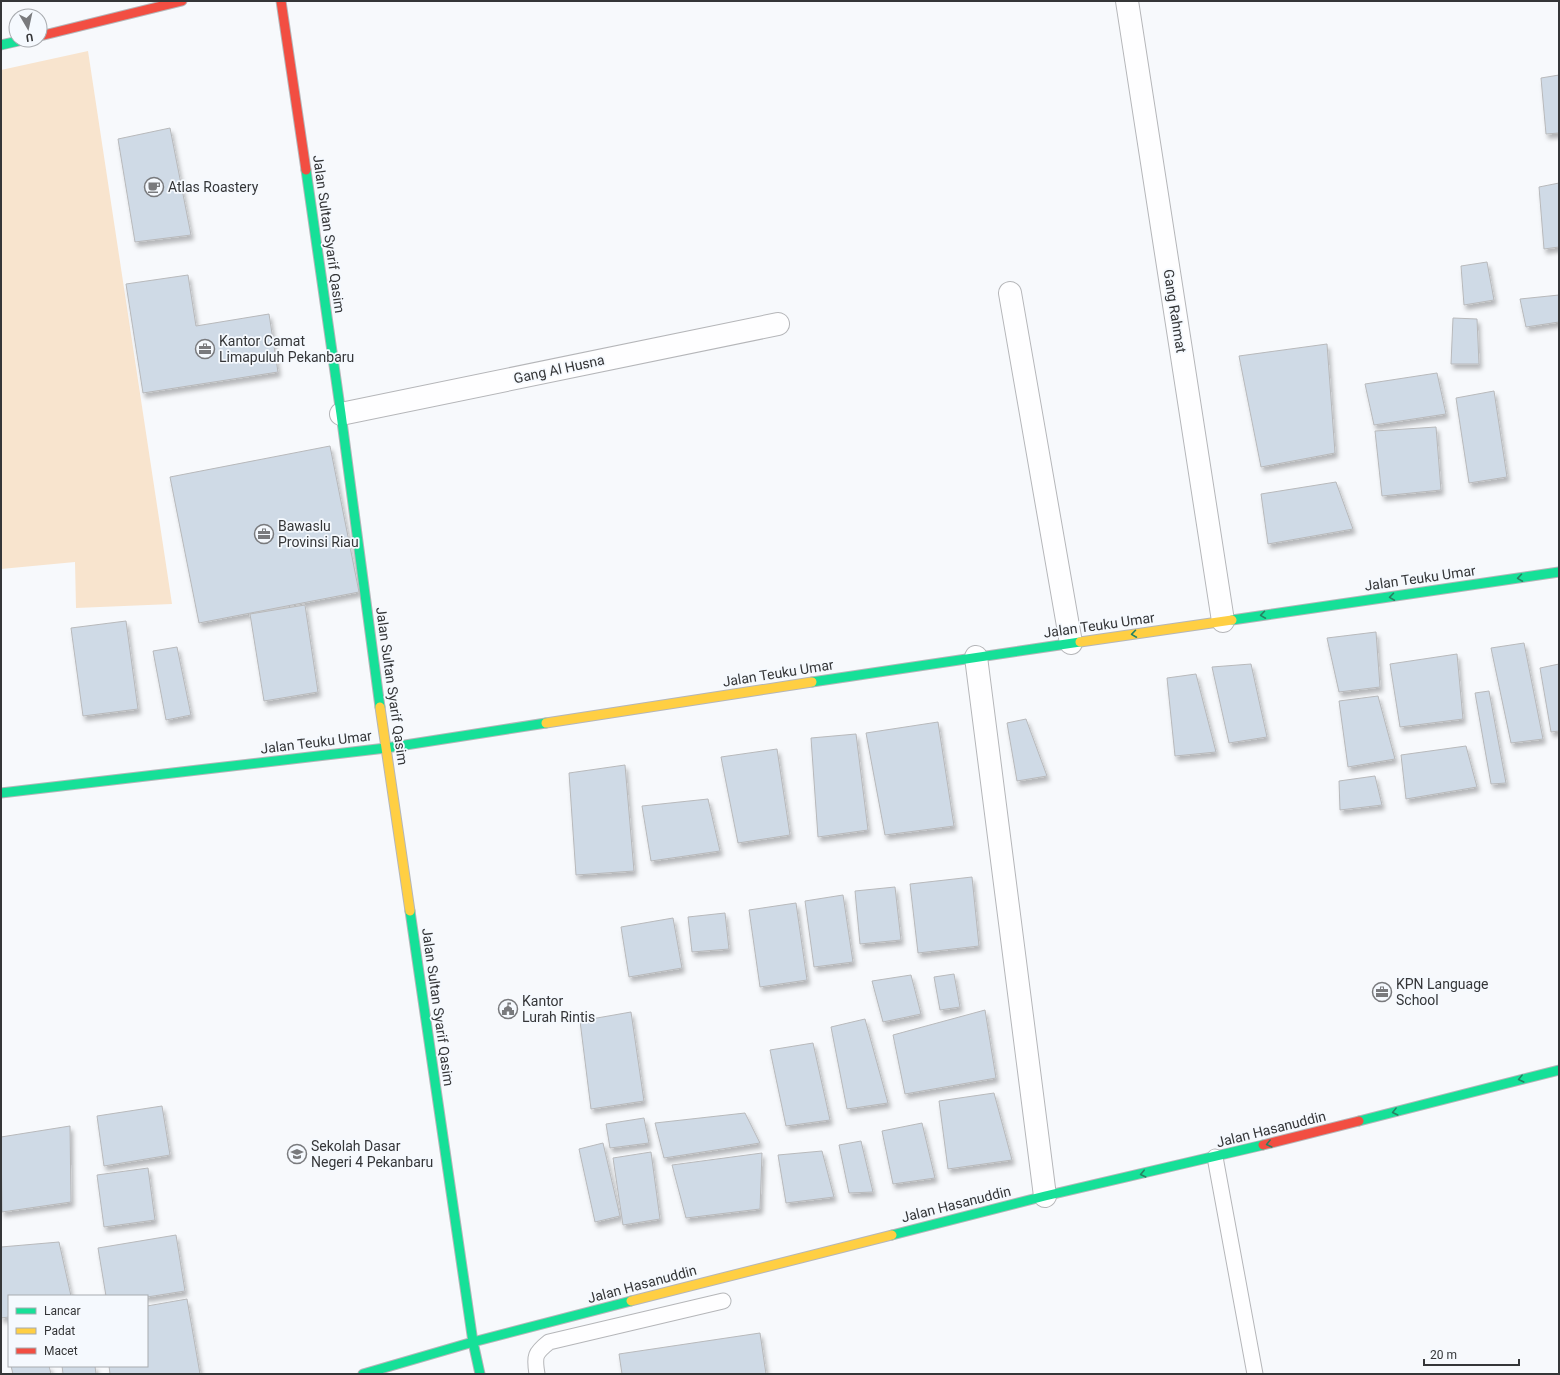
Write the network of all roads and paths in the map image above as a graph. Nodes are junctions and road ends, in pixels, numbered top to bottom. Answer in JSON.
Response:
{"nodes":[{"id":1,"x":182,"y":1,"type":"edge"},
{"id":2,"x":282,"y":1,"type":"edge"},
{"id":3,"x":1127,"y":1,"type":"edge"},
{"id":4,"x":48,"y":34,"type":"edge"},
{"id":5,"x":1010,"y":293,"type":"dead end"},
{"id":6,"x":778,"y":324,"type":"dead end"},
{"id":7,"x":341,"y":414,"type":"junction"},
{"id":8,"x":1559,"y":572,"type":"edge"},
{"id":9,"x":1223,"y":621,"type":"junction"},
{"id":10,"x":1071,"y":643,"type":"junction"},
{"id":11,"x":976,"y":657,"type":"junction"},
{"id":12,"x":386,"y":748,"type":"junction"},
{"id":13,"x":1,"y":792,"type":"edge"},
{"id":14,"x":1559,"y":1070,"type":"edge"},
{"id":15,"x":1215,"y":1158,"type":"junction"},
{"id":16,"x":1045,"y":1196,"type":"junction"},
{"id":17,"x":723,"y":1302,"type":"dead end"},
{"id":18,"x":473,"y":1342,"type":"junction"},
{"id":19,"x":363,"y":1374,"type":"edge"},
{"id":20,"x":480,"y":1374,"type":"edge"},
{"id":21,"x":536,"y":1374,"type":"edge"},
{"id":22,"x":1255,"y":1374,"type":"edge"}],
"edges":[{"from":1,"to":4,"type":"street"},
{"from":2,"to":7,"type":"street","name":"Jalan Sultan Syarif Qasim"},
{"from":3,"to":9,"type":"street","name":"Gang Rahmat"},
{"from":5,"to":10,"type":"street"},
{"from":6,"to":7,"type":"street","name":"Gang Al Husna"},
{"from":7,"to":12,"type":"street","name":"Jalan Sultan Syarif Qasim"},
{"from":8,"to":9,"type":"street","name":"Jalan Teuku Umar","one_way":true},
{"from":9,"to":10,"type":"street","name":"Jalan Teuku Umar","one_way":true},
{"from":10,"to":11,"type":"street","name":"Jalan Teuku Umar"},
{"from":11,"to":12,"type":"street","name":"Jalan Teuku Umar"},
{"from":11,"to":16,"type":"street"},
{"from":12,"to":13,"type":"street","name":"Jalan Teuku Umar"},
{"from":12,"to":18,"type":"street","name":"Jalan Sultan Syarif Qasim"},
{"from":14,"to":15,"type":"street","name":"Jalan Hasanuddin","one_way":true},
{"from":15,"to":16,"type":"street","name":"Jalan Hasanuddin","one_way":true},
{"from":15,"to":22,"type":"lane"},
{"from":16,"to":18,"type":"street","name":"Jalan Hasanuddin"},
{"from":17,"to":21,"type":"lane"},
{"from":18,"to":19,"type":"street","name":"Jalan Hasanuddin"},
{"from":18,"to":20,"type":"street","name":"Jalan Sultan Syarif Qasim"}]}
